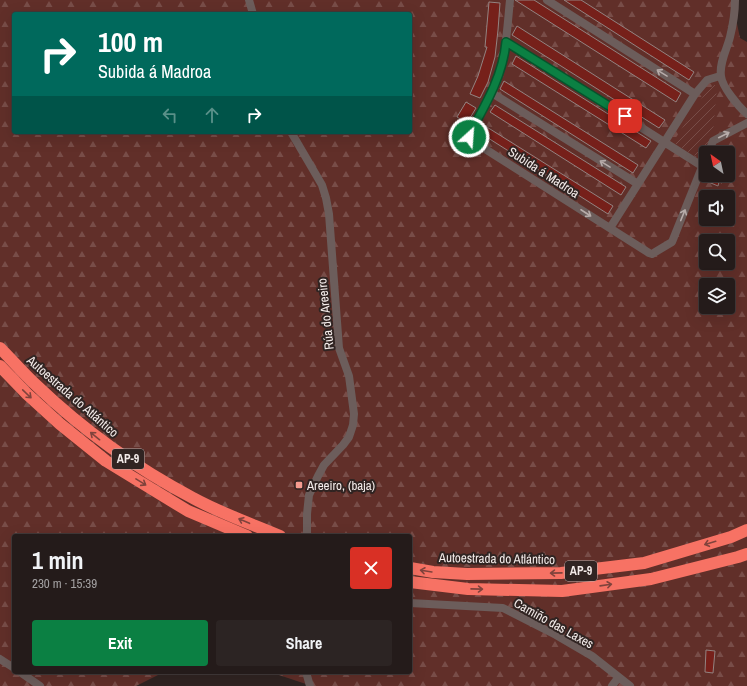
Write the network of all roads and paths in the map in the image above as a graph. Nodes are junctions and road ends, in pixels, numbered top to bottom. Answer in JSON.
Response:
{"nodes":[{"id":1,"x":249,"y":0,"type":"edge"},
{"id":2,"x":510,"y":0,"type":"edge"},
{"id":3,"x":546,"y":0,"type":"edge"},
{"id":4,"x":735,"y":0,"type":"edge"},
{"id":5,"x":252,"y":12,"type":"edge"},
{"id":6,"x":506,"y":42,"type":"junction"},
{"id":7,"x":720,"y":76,"type":"junction"},
{"id":8,"x":492,"y":93,"type":"junction"},
{"id":9,"x":695,"y":94,"type":"junction"},
{"id":10,"x":747,"y":114,"type":"edge"},
{"id":11,"x":747,"y":123,"type":"edge"},
{"id":12,"x":292,"y":134,"type":"edge"},
{"id":13,"x":665,"y":142,"type":"junction"},
{"id":14,"x":711,"y":146,"type":"edge"},
{"id":15,"x":699,"y":164,"type":"edge"},
{"id":16,"x":699,"y":173,"type":"edge"},
{"id":17,"x":638,"y":184,"type":"junction"},
{"id":18,"x":610,"y":228,"type":"junction"},
{"id":19,"x":0,"y":348,"type":"edge"},
{"id":20,"x":0,"y":366,"type":"edge"},
{"id":21,"x":747,"y":530,"type":"edge"},
{"id":22,"x":242,"y":534,"type":"edge"},
{"id":23,"x":275,"y":534,"type":"edge"},
{"id":24,"x":307,"y":534,"type":"edge"},
{"id":25,"x":747,"y":554,"type":"edge"},
{"id":26,"x":412,"y":568,"type":"edge"},
{"id":27,"x":412,"y":582,"type":"edge"},
{"id":28,"x":412,"y":603,"type":"edge"},
{"id":29,"x":0,"y":658,"type":"edge"},
{"id":30,"x":12,"y":667,"type":"edge"},
{"id":31,"x":23,"y":674,"type":"edge"},
{"id":32,"x":307,"y":674,"type":"edge"},
{"id":33,"x":618,"y":678,"type":"junction"},
{"id":34,"x":40,"y":686,"type":"edge"},
{"id":35,"x":310,"y":686,"type":"edge"},
{"id":36,"x":612,"y":686,"type":"edge"},
{"id":37,"x":630,"y":686,"type":"edge"}],
"edges":[{"from":1,"to":5,"type":"street"},
{"from":2,"to":6,"type":"street","name":"Subida á Madroa"},
{"from":9,"to":3,"type":"street","one_way":true},
{"from":4,"to":7,"type":"street"},
{"from":6,"to":8,"type":"street","name":"Subida á Madroa"},
{"from":6,"to":13,"type":"street"},
{"from":7,"to":9,"type":"street"},
{"from":7,"to":10,"type":"street"},
{"from":17,"to":8,"type":"street","one_way":true},
{"from":8,"to":18,"type":"street","name":"Subida á Madroa","one_way":true},
{"from":9,"to":13,"type":"street"},
{"from":14,"to":11,"type":"street","one_way":true},
{"from":12,"to":24,"type":"street","name":"Rúa do Areeiro"},
{"from":13,"to":15,"type":"street"},
{"from":13,"to":17,"type":"street"},
{"from":18,"to":16,"type":"street","name":"Subida á Madroa","one_way":true},
{"from":17,"to":18,"type":"street"},
{"from":23,"to":19,"type":"highway","name":"Autoestrada do Atlántico","number":"AP-9","one_way":true},
{"from":20,"to":22,"type":"highway","name":"Autoestrada do Atlántico","number":"AP-9","one_way":true},
{"from":21,"to":26,"type":"highway","name":"Autoestrada do Atlántico","number":"AP-9","one_way":true},
{"from":27,"to":25,"type":"highway","number":"AP-9","one_way":true},
{"from":28,"to":33,"type":"street","name":"Camiño das Laxes"},
{"from":29,"to":30,"type":"street"},
{"from":31,"to":34,"type":"street"},
{"from":32,"to":35,"type":"street"},
{"from":33,"to":36,"type":"street"},
{"from":33,"to":37,"type":"street","name":"Camiño das Laxes"}]}
